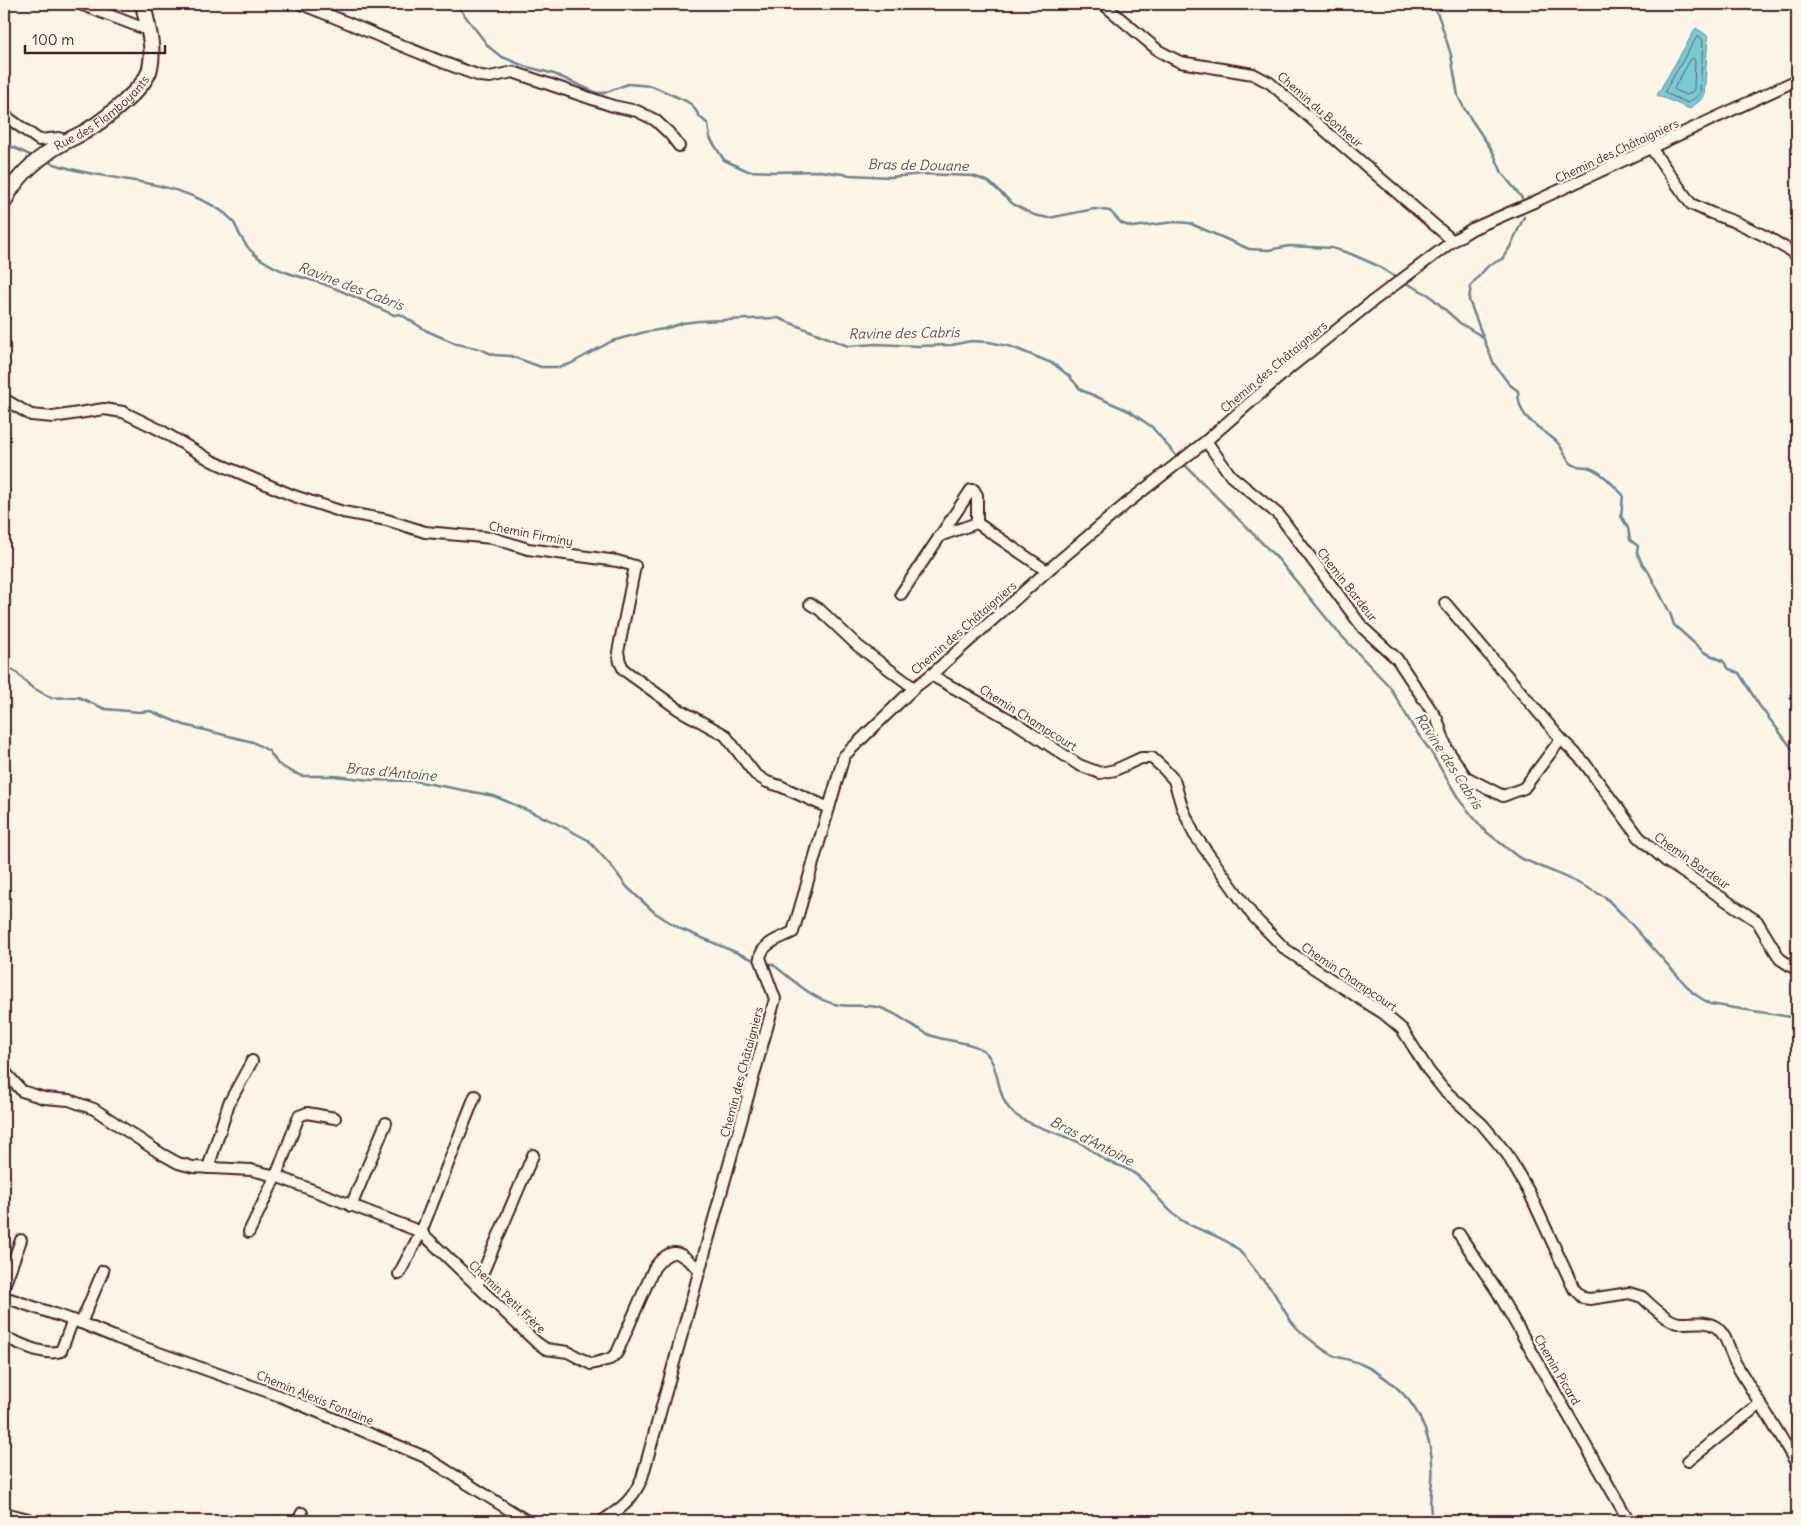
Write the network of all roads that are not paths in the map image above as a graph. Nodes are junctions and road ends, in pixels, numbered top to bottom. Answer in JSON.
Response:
{"nodes":[{"id":1,"x":80,"y":4,"type":"edge"},
{"id":2,"x":143,"y":4,"type":"edge"},
{"id":3,"x":301,"y":4,"type":"edge"},
{"id":4,"x":1103,"y":4,"type":"edge"},
{"id":5,"x":148,"y":30,"type":"junction"},
{"id":6,"x":1797,"y":80,"type":"edge"},
{"id":7,"x":4,"y":115,"type":"edge"},
{"id":8,"x":60,"y":144,"type":"junction"},
{"id":9,"x":679,"y":146,"type":"dead end"},
{"id":10,"x":1651,"y":148,"type":"junction"},
{"id":11,"x":4,"y":202,"type":"edge"},
{"id":12,"x":1453,"y":241,"type":"junction"},
{"id":13,"x":1797,"y":255,"type":"edge"},
{"id":14,"x":4,"y":399,"type":"edge"},
{"id":15,"x":1206,"y":442,"type":"junction"},
{"id":16,"x":977,"y":523,"type":"junction"},
{"id":17,"x":939,"y":536,"type":"junction"},
{"id":18,"x":1047,"y":571,"type":"junction"},
{"id":19,"x":901,"y":594,"type":"dead end"},
{"id":20,"x":1445,"y":603,"type":"dead end"},
{"id":21,"x":810,"y":604,"type":"dead end"},
{"id":22,"x":931,"y":675,"type":"junction"},
{"id":23,"x":914,"y":688,"type":"junction"},
{"id":24,"x":1561,"y":740,"type":"junction"},
{"id":25,"x":829,"y":808,"type":"junction"},
{"id":26,"x":1797,"y":970,"type":"edge"},
{"id":27,"x":252,"y":1062,"type":"dead end"},
{"id":28,"x":4,"y":1072,"type":"edge"},
{"id":29,"x":475,"y":1096,"type":"dead end"},
{"id":30,"x":335,"y":1118,"type":"dead end"},
{"id":31,"x":386,"y":1123,"type":"dead end"},
{"id":32,"x":533,"y":1155,"type":"dead end"},
{"id":33,"x":208,"y":1168,"type":"junction"},
{"id":34,"x":276,"y":1176,"type":"junction"},
{"id":35,"x":351,"y":1206,"type":"junction"},
{"id":36,"x":249,"y":1232,"type":"dead end"},
{"id":37,"x":421,"y":1232,"type":"junction"},
{"id":38,"x":1459,"y":1234,"type":"dead end"},
{"id":39,"x":21,"y":1240,"type":"dead end"},
{"id":40,"x":700,"y":1270,"type":"junction"},
{"id":41,"x":103,"y":1271,"type":"dead end"},
{"id":42,"x":399,"y":1274,"type":"dead end"},
{"id":43,"x":4,"y":1286,"type":"edge"},
{"id":44,"x":477,"y":1286,"type":"junction"},
{"id":45,"x":4,"y":1297,"type":"edge"},
{"id":46,"x":77,"y":1321,"type":"junction"},
{"id":47,"x":4,"y":1337,"type":"edge"},
{"id":48,"x":1761,"y":1403,"type":"junction"},
{"id":49,"x":1688,"y":1461,"type":"dead end"},
{"id":50,"x":1797,"y":1465,"type":"edge"},
{"id":51,"x":4,"y":1515,"type":"edge"},
{"id":52,"x":28,"y":1521,"type":"edge"},
{"id":53,"x":527,"y":1521,"type":"edge"},
{"id":54,"x":602,"y":1521,"type":"edge"},
{"id":55,"x":1630,"y":1521,"type":"edge"}],
"edges":[{"from":1,"to":5,"type":"street"},
{"from":2,"to":5,"type":"main road","name":"Rue des Flamboyants"},
{"from":3,"to":9,"type":"street"},
{"from":4,"to":12,"type":"street","name":"Chemin du Bonheur"},
{"from":5,"to":8,"type":"main road","name":"Rue des Flamboyants"},
{"from":6,"to":10,"type":"street","name":"Chemin des Châtaigniers"},
{"from":7,"to":8,"type":"street"},
{"from":8,"to":11,"type":"main road","name":"Rue des Flamboyants"},
{"from":10,"to":12,"type":"street","name":"Chemin des Châtaigniers"},
{"from":10,"to":13,"type":"street"},
{"from":12,"to":15,"type":"street","name":"Chemin des Châtaigniers"},
{"from":14,"to":25,"type":"street","name":"Chemin Firminy"},
{"from":15,"to":18,"type":"street","name":"Chemin des Châtaigniers"},
{"from":15,"to":24,"type":"street","name":"Chemin Bardeur"},
{"from":16,"to":17,"type":"street"},
{"from":16,"to":17,"type":"street"},
{"from":16,"to":18,"type":"street"},
{"from":17,"to":19,"type":"street"},
{"from":18,"to":22,"type":"street","name":"Chemin des Châtaigniers"},
{"from":20,"to":24,"type":"street","name":"Chemin Bardeur"},
{"from":21,"to":23,"type":"street"},
{"from":22,"to":23,"type":"street","name":"Chemin des Châtaigniers"},
{"from":22,"to":48,"type":"street","name":"Chemin Champcourt"},
{"from":23,"to":25,"type":"street","name":"Chemin des Châtaigniers"},
{"from":24,"to":26,"type":"street","name":"Chemin Bardeur"},
{"from":25,"to":40,"type":"street","name":"Chemin des Châtaigniers"},
{"from":27,"to":33,"type":"street"},
{"from":28,"to":33,"type":"street","name":"Chemin Petit Frère"},
{"from":29,"to":37,"type":"street"},
{"from":30,"to":34,"type":"street"},
{"from":31,"to":35,"type":"street"},
{"from":32,"to":44,"type":"street"},
{"from":33,"to":34,"type":"street","name":"Chemin Petit Frère"},
{"from":34,"to":35,"type":"street","name":"Chemin Petit Frère"},
{"from":34,"to":36,"type":"street"},
{"from":35,"to":37,"type":"street","name":"Chemin Petit Frère"},
{"from":37,"to":42,"type":"street"},
{"from":37,"to":44,"type":"street","name":"Chemin Petit Frère"},
{"from":38,"to":55,"type":"street","name":"Chemin Picard"},
{"from":39,"to":43,"type":"street"},
{"from":40,"to":44,"type":"street","name":"Chemin Petit Frère"},
{"from":40,"to":54,"type":"street","name":"Chemin des Châtaigniers"},
{"from":41,"to":46,"type":"street"},
{"from":45,"to":46,"type":"street","name":"Chemin Alexis Fontaine"},
{"from":46,"to":47,"type":"street"},
{"from":46,"to":53,"type":"street","name":"Chemin Alexis Fontaine"},
{"from":48,"to":49,"type":"street"},
{"from":48,"to":50,"type":"street","name":"Chemin Champcourt"},
{"from":51,"to":52,"type":"main road"}]}
